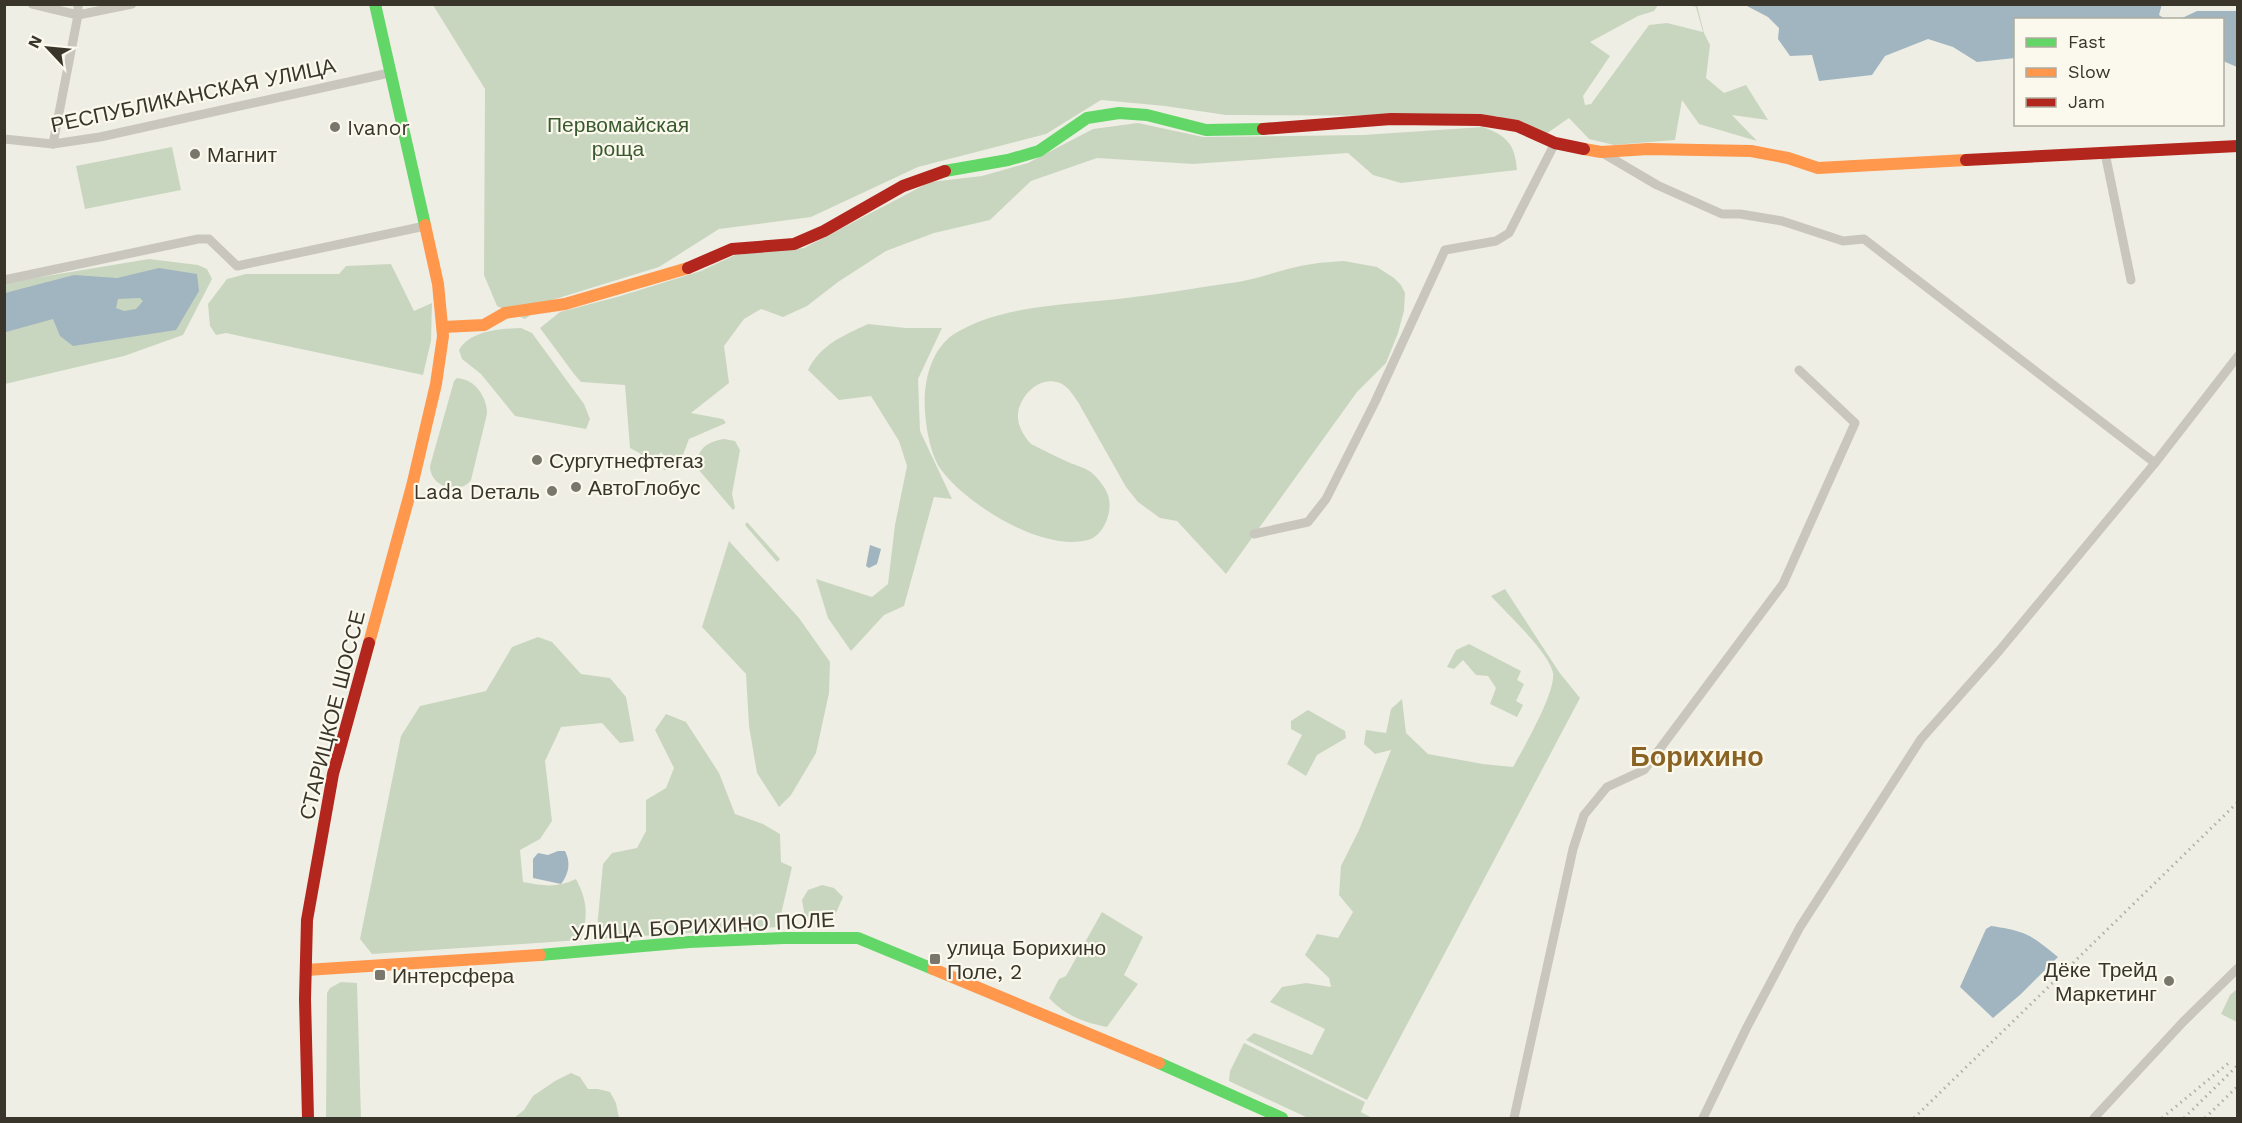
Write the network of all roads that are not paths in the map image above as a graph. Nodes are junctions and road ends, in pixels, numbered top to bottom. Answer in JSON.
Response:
{"nodes":[{"id":1,"x":32,"y":4,"type":"edge"},
{"id":2,"x":78,"y":4,"type":"edge"},
{"id":3,"x":132,"y":4,"type":"edge"},
{"id":4,"x":375,"y":4,"type":"edge"},
{"id":5,"x":78,"y":15,"type":"junction"},
{"id":6,"x":389,"y":73,"type":"junction"},
{"id":7,"x":4,"y":139,"type":"edge"},
{"id":8,"x":1555,"y":143,"type":"junction"},
{"id":9,"x":53,"y":144,"type":"junction"},
{"id":10,"x":2238,"y":146,"type":"edge"},
{"id":11,"x":1601,"y":152,"type":"junction"},
{"id":12,"x":2105,"y":153,"type":"junction"},
{"id":13,"x":425,"y":226,"type":"junction"},
{"id":14,"x":4,"y":280,"type":"edge"},
{"id":15,"x":2131,"y":280,"type":"dead end"},
{"id":16,"x":443,"y":327,"type":"junction"},
{"id":17,"x":2238,"y":356,"type":"edge"},
{"id":18,"x":1799,"y":370,"type":"dead end"},
{"id":19,"x":2155,"y":463,"type":"junction"},
{"id":20,"x":1254,"y":534,"type":"dead end"},
{"id":21,"x":2238,"y":968,"type":"edge"},
{"id":22,"x":306,"y":970,"type":"junction"},
{"id":23,"x":308,"y":1119,"type":"edge"},
{"id":24,"x":1282,"y":1119,"type":"edge"},
{"id":25,"x":1514,"y":1119,"type":"edge"},
{"id":26,"x":1703,"y":1119,"type":"edge"},
{"id":27,"x":2094,"y":1119,"type":"edge"}],
"edges":[{"from":1,"to":5,"type":"street"},
{"from":2,"to":5,"type":"street"},
{"from":3,"to":5,"type":"street"},
{"from":4,"to":6,"type":"street","name":"СТАРИЦКОЕ ШОССЕ"},
{"from":5,"to":9,"type":"street"},
{"from":6,"to":9,"type":"street","name":"РЕСПУБЛИКАНСКАЯ УЛИЦА"},
{"from":6,"to":13,"type":"street","name":"СТАРИЦКОЕ ШОССЕ"},
{"from":7,"to":9,"type":"street","name":"РЕСПУБЛИКАНСКАЯ УЛИЦА"},
{"from":8,"to":11,"type":"street"},
{"from":8,"to":16,"type":"street"},
{"from":8,"to":20,"type":"street"},
{"from":10,"to":12,"type":"street"},
{"from":11,"to":12,"type":"street"},
{"from":11,"to":19,"type":"street"},
{"from":12,"to":15,"type":"street"},
{"from":13,"to":14,"type":"street"},
{"from":13,"to":16,"type":"street","name":"СТАРИЦКОЕ ШОССЕ"},
{"from":16,"to":22,"type":"street","name":"СТАРИЦКОЕ ШОССЕ"},
{"from":17,"to":19,"type":"street"},
{"from":18,"to":25,"type":"street"},
{"from":19,"to":26,"type":"street"},
{"from":21,"to":27,"type":"street"},
{"from":22,"to":23,"type":"street","name":"СТАРИЦКОЕ ШОССЕ"},
{"from":22,"to":24,"type":"street","name":"УЛИЦА БОРИХИНО ПОЛЕ"}]}
